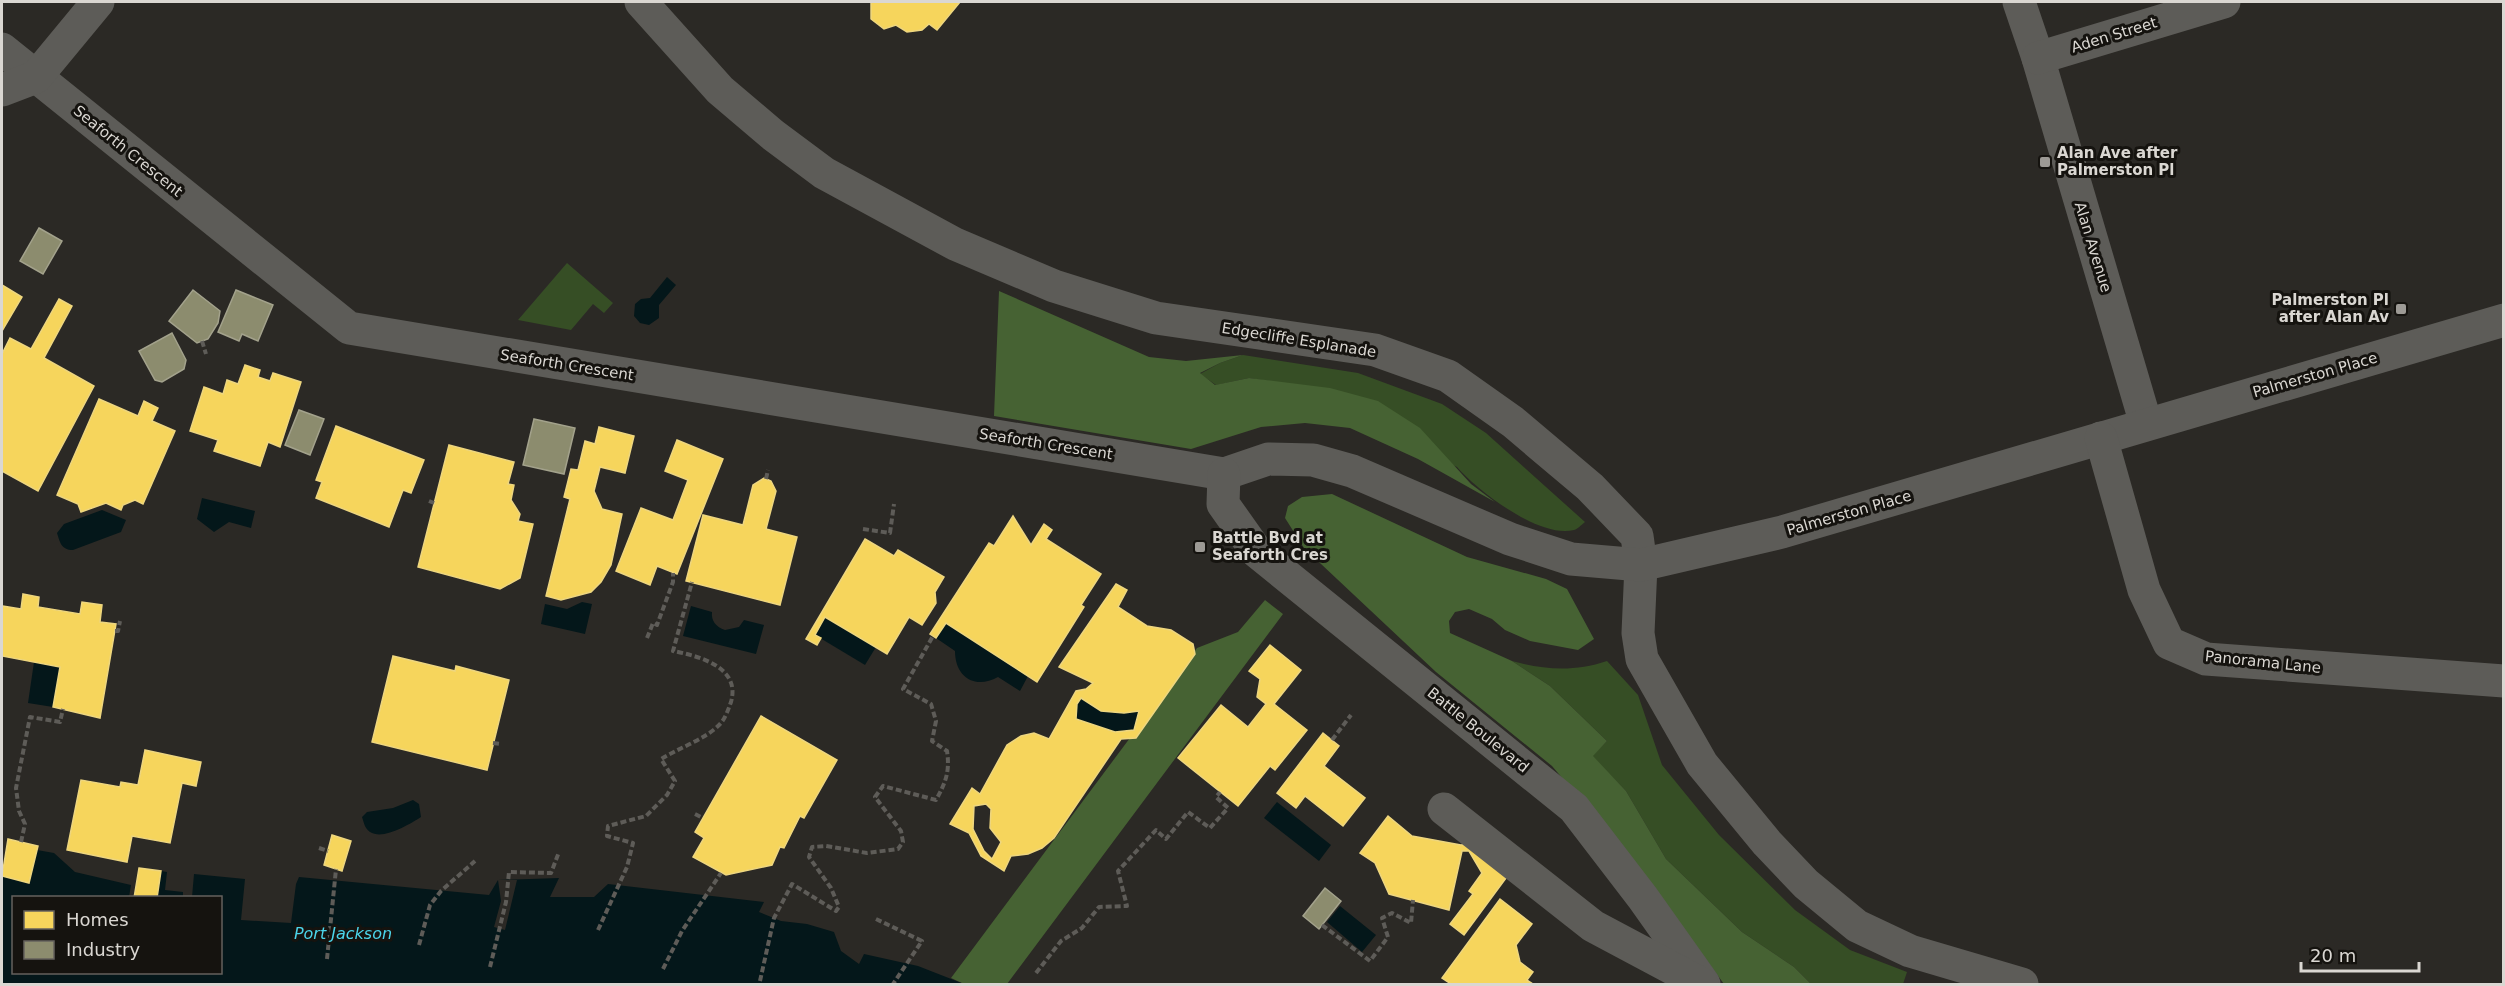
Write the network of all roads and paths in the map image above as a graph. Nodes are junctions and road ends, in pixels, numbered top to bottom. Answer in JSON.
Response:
{"nodes":[{"id":1,"x":98,"y":2,"type":"edge"},
{"id":2,"x":641,"y":2,"type":"edge"},
{"id":3,"x":2019,"y":2,"type":"edge"},
{"id":4,"x":2224,"y":2,"type":"edge"},
{"id":5,"x":2,"y":49,"type":"edge"},
{"id":6,"x":2038,"y":58,"type":"junction"},
{"id":7,"x":36,"y":77,"type":"junction"},
{"id":8,"x":2,"y":90,"type":"edge"},
{"id":9,"x":2504,"y":320,"type":"edge"},
{"id":10,"x":202,"y":342,"type":"dead end"},
{"id":11,"x":206,"y":354,"type":"dead end"},
{"id":12,"x":2146,"y":424,"type":"junction"},
{"id":13,"x":2101,"y":438,"type":"junction"},
{"id":14,"x":768,"y":470,"type":"dead end"},
{"id":15,"x":766,"y":479,"type":"dead end"},
{"id":16,"x":1224,"y":489,"type":"junction"},
{"id":17,"x":429,"y":501,"type":"dead end"},
{"id":18,"x":434,"y":503,"type":"dead end"},
{"id":19,"x":894,"y":504,"type":"dead end"},
{"id":20,"x":864,"y":529,"type":"dead end"},
{"id":21,"x":1641,"y":565,"type":"junction"},
{"id":22,"x":674,"y":573,"type":"dead end"},
{"id":23,"x":692,"y":582,"type":"dead end"},
{"id":24,"x":120,"y":621,"type":"dead end"},
{"id":25,"x":115,"y":631,"type":"dead end"},
{"id":26,"x":933,"y":636,"type":"dead end"},
{"id":27,"x":647,"y":638,"type":"dead end"},
{"id":28,"x":2504,"y":681,"type":"edge"},
{"id":29,"x":63,"y":709,"type":"dead end"},
{"id":30,"x":1351,"y":715,"type":"dead end"},
{"id":31,"x":1332,"y":740,"type":"dead end"},
{"id":32,"x":493,"y":743,"type":"dead end"},
{"id":33,"x":501,"y":744,"type":"dead end"},
{"id":34,"x":1220,"y":792,"type":"dead end"},
{"id":35,"x":1444,"y":809,"type":"dead end"},
{"id":36,"x":695,"y":814,"type":"dead end"},
{"id":37,"x":703,"y":818,"type":"dead end"},
{"id":38,"x":21,"y":842,"type":"dead end"},
{"id":39,"x":319,"y":848,"type":"dead end"},
{"id":40,"x":328,"y":851,"type":"dead end"},
{"id":41,"x":559,"y":852,"type":"dead end"},
{"id":42,"x":475,"y":861,"type":"dead end"},
{"id":43,"x":336,"y":869,"type":"dead end"},
{"id":44,"x":722,"y":873,"type":"dead end"},
{"id":45,"x":1413,"y":900,"type":"dead end"},
{"id":46,"x":876,"y":920,"type":"dead end"},
{"id":47,"x":1322,"y":925,"type":"dead end"},
{"id":48,"x":599,"y":929,"type":"dead end"},
{"id":49,"x":419,"y":945,"type":"dead end"},
{"id":50,"x":327,"y":957,"type":"dead end"},
{"id":51,"x":490,"y":967,"type":"dead end"},
{"id":52,"x":664,"y":967,"type":"dead end"},
{"id":53,"x":1036,"y":973,"type":"dead end"},
{"id":54,"x":760,"y":981,"type":"dead end"},
{"id":55,"x":892,"y":984,"type":"edge"},
{"id":56,"x":1704,"y":984,"type":"edge"},
{"id":57,"x":2022,"y":984,"type":"edge"}],
"edges":[{"from":1,"to":7,"type":"street"},
{"from":2,"to":21,"type":"street","name":"Edgecliffe Esplanade"},
{"from":3,"to":6,"type":"street","name":"Alan Avenue"},
{"from":4,"to":6,"type":"street","name":"Aden Street"},
{"from":5,"to":7,"type":"street","name":"Seaforth Crescent"},
{"from":6,"to":12,"type":"street","name":"Alan Avenue"},
{"from":7,"to":8,"type":"street"},
{"from":7,"to":16,"type":"street","name":"Seaforth Crescent"},
{"from":9,"to":12,"type":"street","name":"Palmerston Place"},
{"from":10,"to":11,"type":"path"},
{"from":12,"to":13,"type":"street","name":"Palmerston Place"},
{"from":13,"to":21,"type":"street","name":"Palmerston Place"},
{"from":13,"to":28,"type":"street","name":"Panorama Lane"},
{"from":14,"to":15,"type":"path"},
{"from":16,"to":21,"type":"street","name":"Palmerston Place"},
{"from":16,"to":56,"type":"street","name":"Battle Boulevard"},
{"from":17,"to":18,"type":"path"},
{"from":19,"to":20,"type":"path"},
{"from":21,"to":57,"type":"street","name":"Edgecliffe Esplanade"},
{"from":22,"to":27,"type":"path"},
{"from":23,"to":48,"type":"path"},
{"from":24,"to":25,"type":"path"},
{"from":26,"to":54,"type":"path"},
{"from":29,"to":38,"type":"path"},
{"from":30,"to":31,"type":"path"},
{"from":32,"to":33,"type":"path"},
{"from":34,"to":53,"type":"path"},
{"from":35,"to":56,"type":"street"},
{"from":36,"to":37,"type":"path"},
{"from":39,"to":40,"type":"path"},
{"from":41,"to":51,"type":"path"},
{"from":42,"to":49,"type":"path"},
{"from":43,"to":50,"type":"path"},
{"from":44,"to":52,"type":"path"},
{"from":45,"to":47,"type":"path"},
{"from":46,"to":55,"type":"path"}]}
